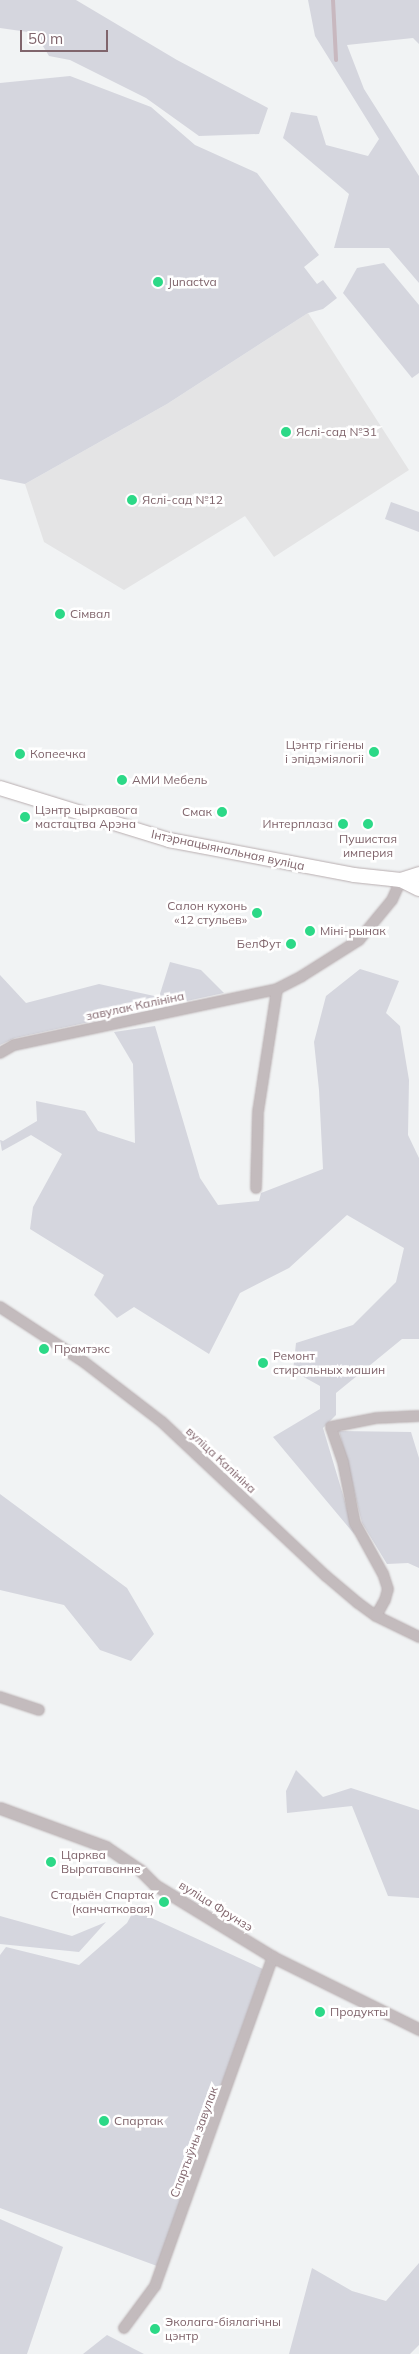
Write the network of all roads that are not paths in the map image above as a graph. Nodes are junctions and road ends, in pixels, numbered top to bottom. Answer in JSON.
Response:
{"nodes":[{"id":1,"x":0,"y":788,"type":"edge"},
{"id":2,"x":419,"y":874,"type":"edge"},
{"id":3,"x":401,"y":880,"type":"junction"},
{"id":4,"x":419,"y":889,"type":"edge"},
{"id":5,"x":277,"y":989,"type":"junction"},
{"id":6,"x":0,"y":1053,"type":"edge"},
{"id":7,"x":256,"y":1188,"type":"dead end"},
{"id":8,"x":0,"y":1307,"type":"edge"},
{"id":9,"x":419,"y":1416,"type":"edge"},
{"id":10,"x":376,"y":1616,"type":"junction"},
{"id":11,"x":419,"y":1637,"type":"edge"},
{"id":12,"x":0,"y":1697,"type":"edge"},
{"id":13,"x":39,"y":1710,"type":"dead end"},
{"id":14,"x":0,"y":1808,"type":"edge"},
{"id":15,"x":273,"y":1957,"type":"junction"},
{"id":16,"x":419,"y":2029,"type":"edge"},
{"id":17,"x":124,"y":2328,"type":"dead end"}],
"edges":[{"from":1,"to":3,"type":"main road","name":"Інтэрнацыянальная вуліца"},
{"from":2,"to":3,"type":"main road","name":"Інтэрнацыянальная вуліца"},
{"from":3,"to":4,"type":"main road","name":"Інтэрнацыянальная вуліца"},
{"from":3,"to":5,"type":"street","name":"завулак Калініна"},
{"from":5,"to":6,"type":"street","name":"завулак Калініна"},
{"from":5,"to":7,"type":"street"},
{"from":8,"to":10,"type":"street","name":"вуліца Калініна"},
{"from":9,"to":10,"type":"street"},
{"from":10,"to":11,"type":"street","name":"вуліца Калініна"},
{"from":12,"to":13,"type":"street"},
{"from":14,"to":15,"type":"street","name":"вуліца Фрунзэ"},
{"from":15,"to":16,"type":"street","name":"вуліца Фрунзэ"},
{"from":15,"to":17,"type":"street","name":"Спартыўны завулак"}]}
